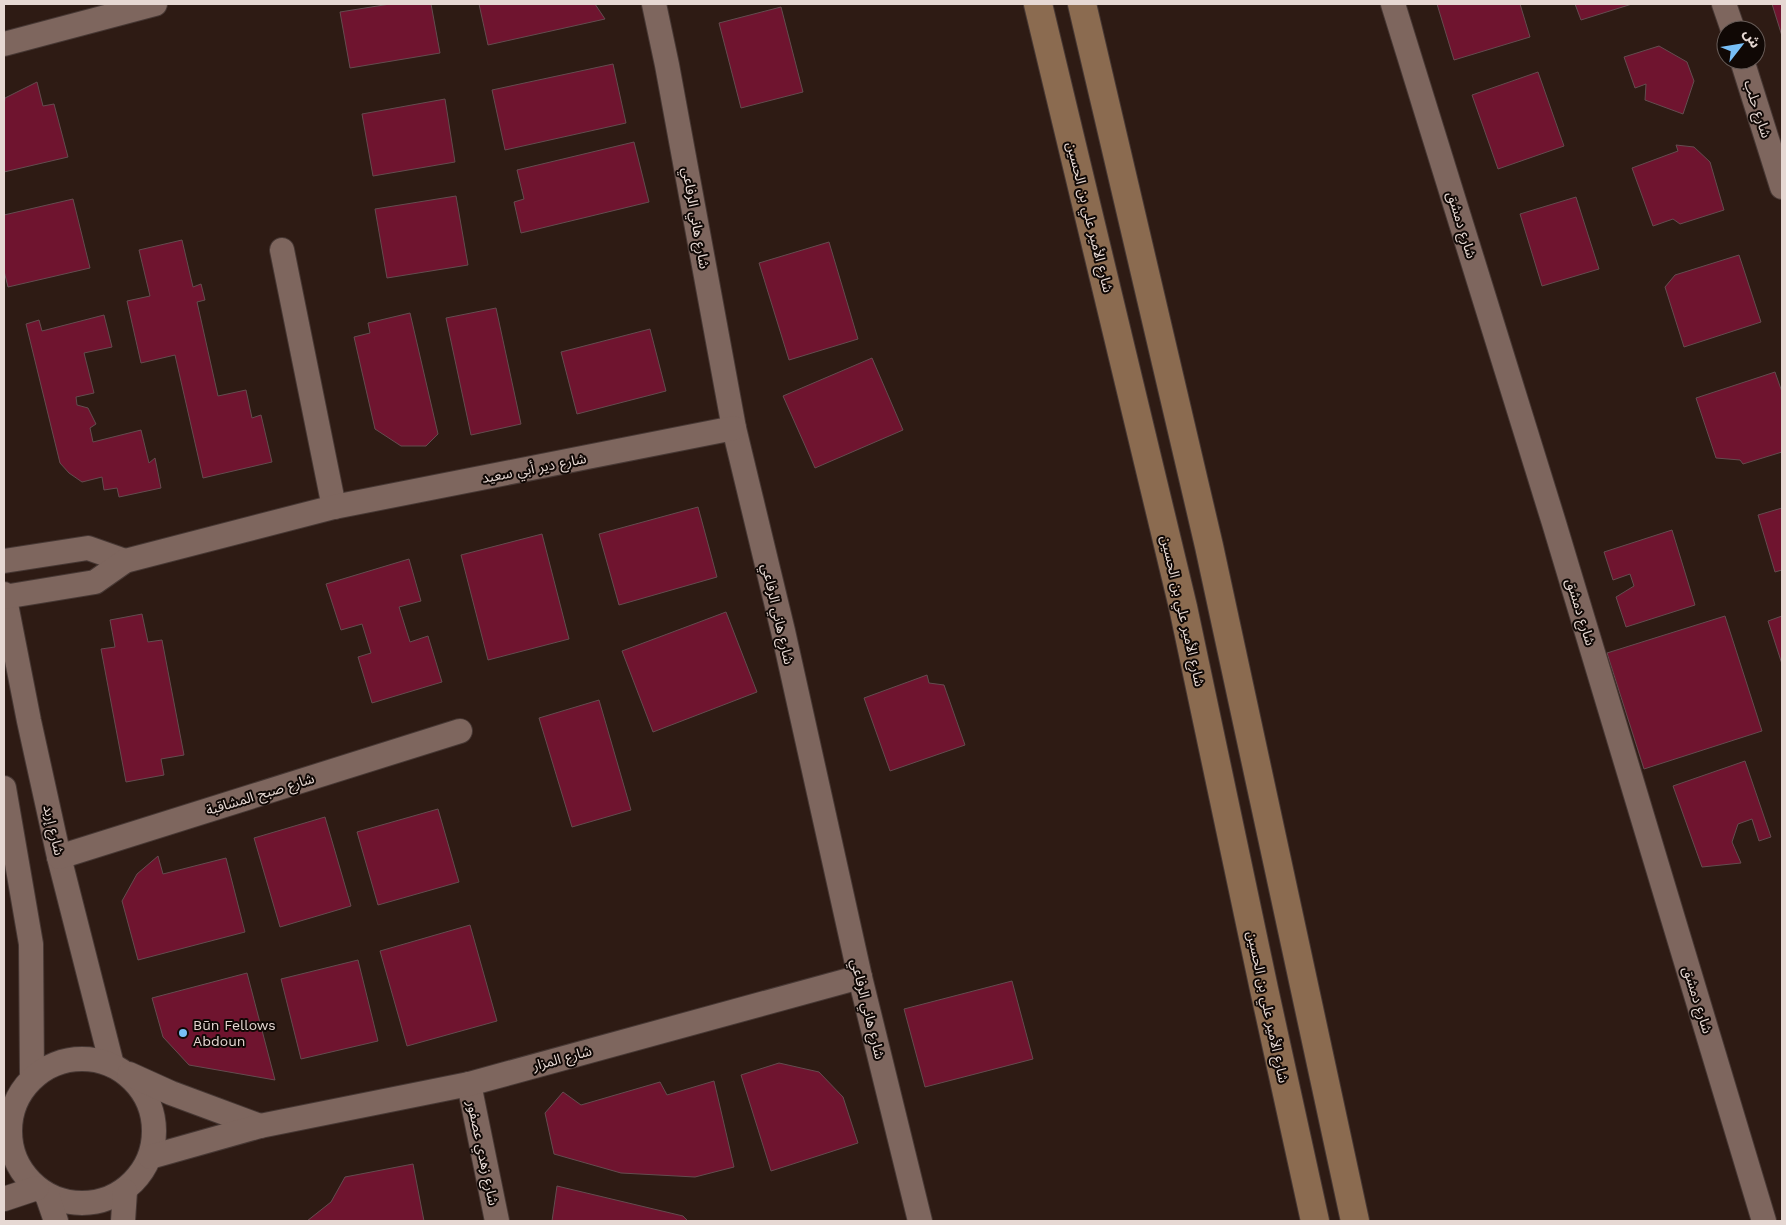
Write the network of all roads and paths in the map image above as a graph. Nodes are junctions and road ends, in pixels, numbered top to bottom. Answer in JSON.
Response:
{"nodes":[{"id":1,"x":155,"y":4,"type":"edge"},
{"id":2,"x":654,"y":4,"type":"edge"},
{"id":3,"x":1038,"y":4,"type":"edge"},
{"id":4,"x":1082,"y":4,"type":"edge"},
{"id":5,"x":1393,"y":4,"type":"edge"},
{"id":6,"x":1724,"y":4,"type":"edge"},
{"id":7,"x":1730,"y":20,"type":"edge"},
{"id":8,"x":4,"y":44,"type":"edge"},
{"id":9,"x":1745,"y":70,"type":"edge"},
{"id":10,"x":1782,"y":187,"type":"edge"},
{"id":11,"x":282,"y":250,"type":"dead end"},
{"id":12,"x":734,"y":428,"type":"junction"},
{"id":13,"x":334,"y":507,"type":"junction"},
{"id":14,"x":4,"y":561,"type":"edge"},
{"id":15,"x":125,"y":561,"type":"junction"},
{"id":16,"x":4,"y":595,"type":"edge"},
{"id":17,"x":460,"y":731,"type":"dead end"},
{"id":18,"x":4,"y":788,"type":"edge"},
{"id":19,"x":59,"y":857,"type":"junction"},
{"id":20,"x":860,"y":977,"type":"junction"},
{"id":21,"x":1302,"y":982,"type":"junction"},
{"id":22,"x":1264,"y":989,"type":"junction"},
{"id":23,"x":120,"y":1069,"type":"junction"},
{"id":24,"x":32,"y":1078,"type":"junction"},
{"id":25,"x":468,"y":1084,"type":"junction"},
{"id":26,"x":7,"y":1120,"type":"edge"},
{"id":27,"x":260,"y":1126,"type":"junction"},
{"id":28,"x":150,"y":1158,"type":"junction"},
{"id":29,"x":125,"y":1191,"type":"junction"},
{"id":30,"x":42,"y":1192,"type":"junction"},
{"id":31,"x":4,"y":1199,"type":"edge"},
{"id":32,"x":56,"y":1221,"type":"edge"},
{"id":33,"x":123,"y":1221,"type":"edge"},
{"id":34,"x":497,"y":1221,"type":"edge"},
{"id":35,"x":920,"y":1221,"type":"edge"},
{"id":36,"x":1316,"y":1221,"type":"edge"},
{"id":37,"x":1355,"y":1221,"type":"edge"},
{"id":38,"x":1764,"y":1221,"type":"edge"}],
"edges":[{"from":1,"to":8,"type":"street"},
{"from":2,"to":12,"type":"street","name":"شارع هاني الرفاعي"},
{"from":3,"to":22,"type":"main road","name":"شارع الأمير علي بن الحسين"},
{"from":4,"to":21,"type":"main road"},
{"from":5,"to":38,"type":"street","name":"شارع دمشق"},
{"from":6,"to":7,"type":"street"},
{"from":9,"to":10,"type":"street","name":"شارع حلب"},
{"from":11,"to":13,"type":"street"},
{"from":12,"to":13,"type":"street","name":"شارع دير أبي سعيد"},
{"from":12,"to":20,"type":"street","name":"شارع هاني الرفاعي"},
{"from":13,"to":15,"type":"street","name":"شارع دير أبي سعيد"},
{"from":14,"to":15,"type":"street"},
{"from":15,"to":16,"type":"street","name":"شارع دير أبي سعيد"},
{"from":16,"to":19,"type":"street","name":"شارع إربد"},
{"from":17,"to":19,"type":"street","name":"شارع صبح المشاقبة"},
{"from":18,"to":24,"type":"street"},
{"from":19,"to":23,"type":"street","name":"شارع إربد"},
{"from":20,"to":25,"type":"street","name":"شارع المزار"},
{"from":20,"to":35,"type":"street","name":"شارع هاني الرفاعي"},
{"from":21,"to":22,"type":"main road"},
{"from":21,"to":37,"type":"main road"},
{"from":22,"to":36,"type":"main road","name":"شارع الأمير علي بن الحسين"},
{"from":23,"to":24,"type":"street"},
{"from":23,"to":27,"type":"street"},
{"from":23,"to":28,"type":"street"},
{"from":24,"to":26,"type":"street"},
{"from":25,"to":27,"type":"street","name":"شارع المزار"},
{"from":25,"to":34,"type":"street","name":"شارع زهدي عصفور"},
{"from":26,"to":30,"type":"street"},
{"from":27,"to":28,"type":"street","name":"شارع المزار"},
{"from":28,"to":29,"type":"street"},
{"from":29,"to":30,"type":"street"},
{"from":29,"to":33,"type":"street"},
{"from":30,"to":31,"type":"street"},
{"from":30,"to":32,"type":"street"}]}
